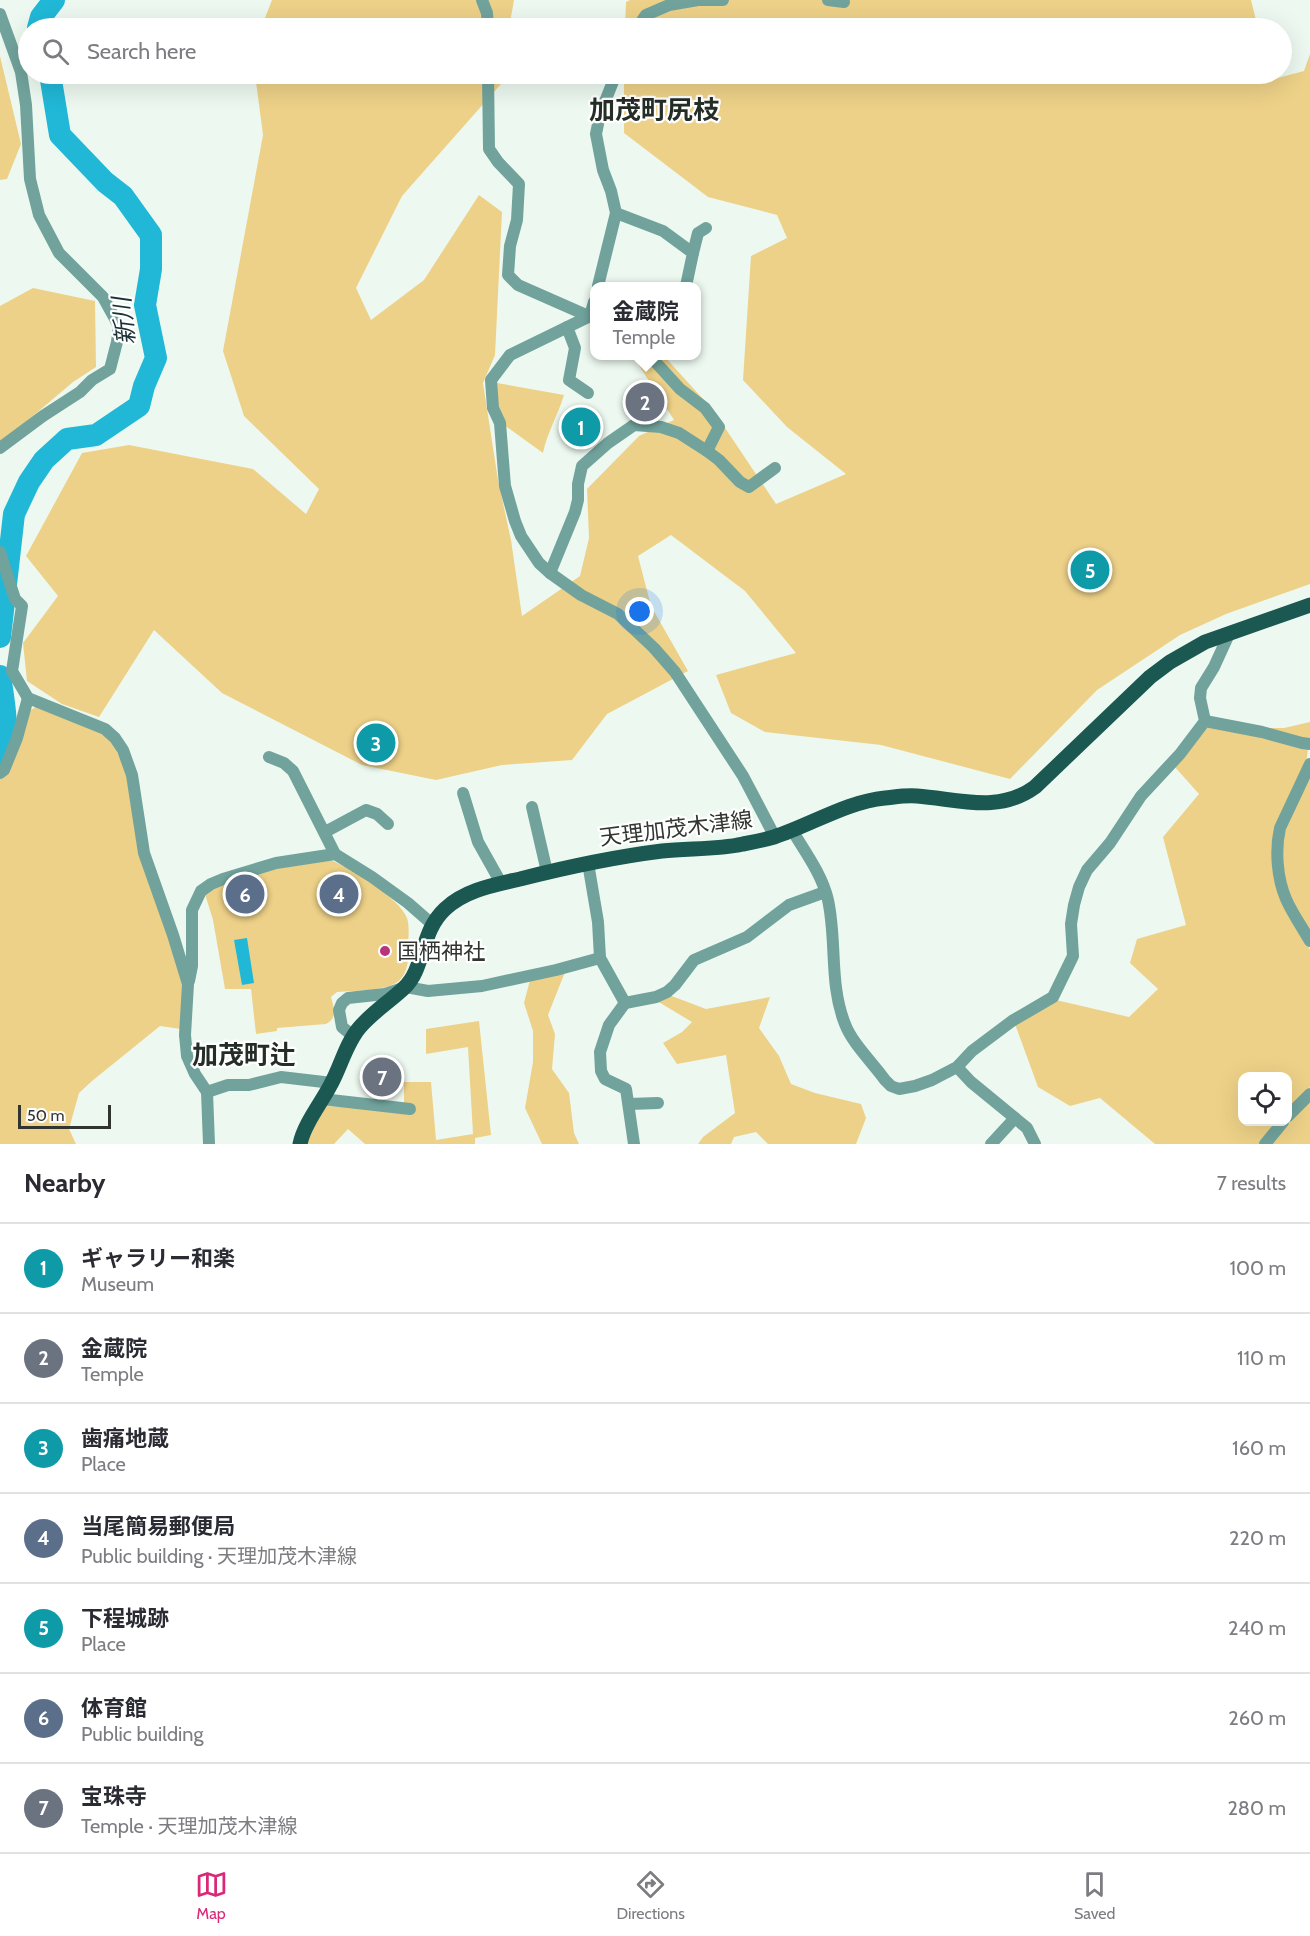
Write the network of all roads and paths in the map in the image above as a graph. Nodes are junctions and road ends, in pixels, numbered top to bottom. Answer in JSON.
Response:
{"nodes":[{"id":1,"x":482,"y":0,"type":"edge"},
{"id":2,"x":703,"y":0,"type":"edge"},
{"id":3,"x":723,"y":0,"type":"edge"},
{"id":4,"x":828,"y":0,"type":"edge"},
{"id":5,"x":844,"y":2,"type":"dead end"},
{"id":6,"x":0,"y":14,"type":"edge"},
{"id":7,"x":487,"y":18,"type":"edge"},
{"id":8,"x":644,"y":18,"type":"edge"},
{"id":9,"x":18,"y":64,"type":"edge"},
{"id":10,"x":23,"y":84,"type":"edge"},
{"id":11,"x":488,"y":84,"type":"edge"},
{"id":12,"x":612,"y":84,"type":"edge"},
{"id":13,"x":616,"y":213,"type":"junction"},
{"id":14,"x":705,"y":228,"type":"dead end"},
{"id":15,"x":693,"y":253,"type":"junction"},
{"id":16,"x":599,"y":282,"type":"edge"},
{"id":17,"x":687,"y":282,"type":"edge"},
{"id":18,"x":590,"y":317,"type":"edge"},
{"id":19,"x":590,"y":319,"type":"edge"},
{"id":20,"x":567,"y":327,"type":"junction"},
{"id":21,"x":654,"y":360,"type":"edge"},
{"id":22,"x":588,"y":393,"type":"dead end"},
{"id":23,"x":0,"y":448,"type":"edge"},
{"id":24,"x":707,"y":451,"type":"junction"},
{"id":25,"x":775,"y":468,"type":"dead end"},
{"id":26,"x":1,"y":554,"type":"edge"},
{"id":27,"x":550,"y":573,"type":"junction"},
{"id":28,"x":1310,"y":605,"type":"edge"},
{"id":29,"x":1230,"y":632,"type":"junction"},
{"id":30,"x":28,"y":698,"type":"junction"},
{"id":31,"x":1205,"y":721,"type":"junction"},
{"id":32,"x":1310,"y":744,"type":"edge"},
{"id":33,"x":269,"y":757,"type":"dead end"},
{"id":34,"x":1310,"y":764,"type":"edge"},
{"id":35,"x":0,"y":772,"type":"edge"},
{"id":36,"x":463,"y":793,"type":"dead end"},
{"id":37,"x":532,"y":807,"type":"dead end"},
{"id":38,"x":388,"y":824,"type":"dead end"},
{"id":39,"x":792,"y":830,"type":"junction"},
{"id":40,"x":325,"y":832,"type":"junction"},
{"id":41,"x":775,"y":837,"type":"junction"},
{"id":42,"x":335,"y":854,"type":"junction"},
{"id":43,"x":588,"y":863,"type":"junction"},
{"id":44,"x":547,"y":872,"type":"junction"},
{"id":45,"x":501,"y":883,"type":"junction"},
{"id":46,"x":825,"y":892,"type":"junction"},
{"id":47,"x":432,"y":924,"type":"junction"},
{"id":48,"x":1310,"y":941,"type":"edge"},
{"id":49,"x":600,"y":958,"type":"junction"},
{"id":50,"x":188,"y":984,"type":"junction"},
{"id":51,"x":406,"y":987,"type":"junction"},
{"id":52,"x":624,"y":1003,"type":"junction"},
{"id":53,"x":353,"y":1036,"type":"junction"},
{"id":54,"x":957,"y":1067,"type":"junction"},
{"id":55,"x":332,"y":1083,"type":"junction"},
{"id":56,"x":207,"y":1092,"type":"junction"},
{"id":57,"x":1310,"y":1094,"type":"edge"},
{"id":58,"x":322,"y":1099,"type":"junction"},
{"id":59,"x":658,"y":1103,"type":"dead end"},
{"id":60,"x":629,"y":1104,"type":"junction"},
{"id":61,"x":410,"y":1109,"type":"dead end"},
{"id":62,"x":1292,"y":1111,"type":"edge"},
{"id":63,"x":1015,"y":1119,"type":"junction"},
{"id":64,"x":1280,"y":1126,"type":"edge"},
{"id":65,"x":209,"y":1144,"type":"edge"},
{"id":66,"x":300,"y":1144,"type":"edge"},
{"id":67,"x":634,"y":1144,"type":"edge"},
{"id":68,"x":992,"y":1144,"type":"edge"},
{"id":69,"x":1035,"y":1144,"type":"edge"},
{"id":70,"x":1265,"y":1144,"type":"edge"}],
"edges":[{"from":1,"to":7,"type":"street"},
{"from":2,"to":3,"type":"street"},
{"from":2,"to":8,"type":"street"},
{"from":4,"to":5,"type":"street"},
{"from":6,"to":9,"type":"street"},
{"from":10,"to":23,"type":"street"},
{"from":11,"to":18,"type":"street"},
{"from":12,"to":13,"type":"street"},
{"from":13,"to":15,"type":"street"},
{"from":13,"to":16,"type":"street"},
{"from":14,"to":15,"type":"street"},
{"from":15,"to":17,"type":"street"},
{"from":19,"to":20,"type":"street"},
{"from":20,"to":22,"type":"street"},
{"from":20,"to":27,"type":"street"},
{"from":21,"to":24,"type":"street"},
{"from":24,"to":25,"type":"street"},
{"from":24,"to":27,"type":"street"},
{"from":26,"to":30,"type":"street"},
{"from":27,"to":41,"type":"street"},
{"from":28,"to":29,"type":"main road","name":"天理加茂木津線"},
{"from":29,"to":31,"type":"street"},
{"from":29,"to":39,"type":"main road","name":"天理加茂木津線"},
{"from":30,"to":35,"type":"street"},
{"from":30,"to":50,"type":"street"},
{"from":31,"to":32,"type":"street"},
{"from":31,"to":54,"type":"street"},
{"from":33,"to":40,"type":"street"},
{"from":34,"to":48,"type":"street"},
{"from":36,"to":45,"type":"street"},
{"from":37,"to":44,"type":"street"},
{"from":38,"to":40,"type":"street"},
{"from":39,"to":41,"type":"main road","name":"天理加茂木津線"},
{"from":39,"to":46,"type":"street"},
{"from":40,"to":42,"type":"street"},
{"from":41,"to":43,"type":"main road","name":"天理加茂木津線"},
{"from":42,"to":47,"type":"street"},
{"from":42,"to":50,"type":"street"},
{"from":43,"to":44,"type":"main road","name":"天理加茂木津線"},
{"from":43,"to":49,"type":"street"},
{"from":44,"to":45,"type":"main road","name":"天理加茂木津線"},
{"from":45,"to":47,"type":"main road","name":"天理加茂木津線"},
{"from":46,"to":52,"type":"street"},
{"from":46,"to":54,"type":"street"},
{"from":47,"to":51,"type":"main road","name":"天理加茂木津線"},
{"from":49,"to":51,"type":"street"},
{"from":49,"to":52,"type":"street"},
{"from":50,"to":56,"type":"street"},
{"from":51,"to":53,"type":"main road","name":"天理加茂木津線"},
{"from":51,"to":53,"type":"street"},
{"from":52,"to":60,"type":"street"},
{"from":53,"to":55,"type":"main road","name":"天理加茂木津線"},
{"from":54,"to":63,"type":"street"},
{"from":55,"to":56,"type":"street"},
{"from":55,"to":58,"type":"main road","name":"天理加茂木津線"},
{"from":56,"to":65,"type":"street"},
{"from":57,"to":62,"type":"street"},
{"from":58,"to":61,"type":"street"},
{"from":58,"to":66,"type":"main road","name":"天理加茂木津線"},
{"from":59,"to":60,"type":"street"},
{"from":60,"to":67,"type":"street"},
{"from":63,"to":68,"type":"street"},
{"from":63,"to":69,"type":"street"},
{"from":64,"to":70,"type":"street"}]}
